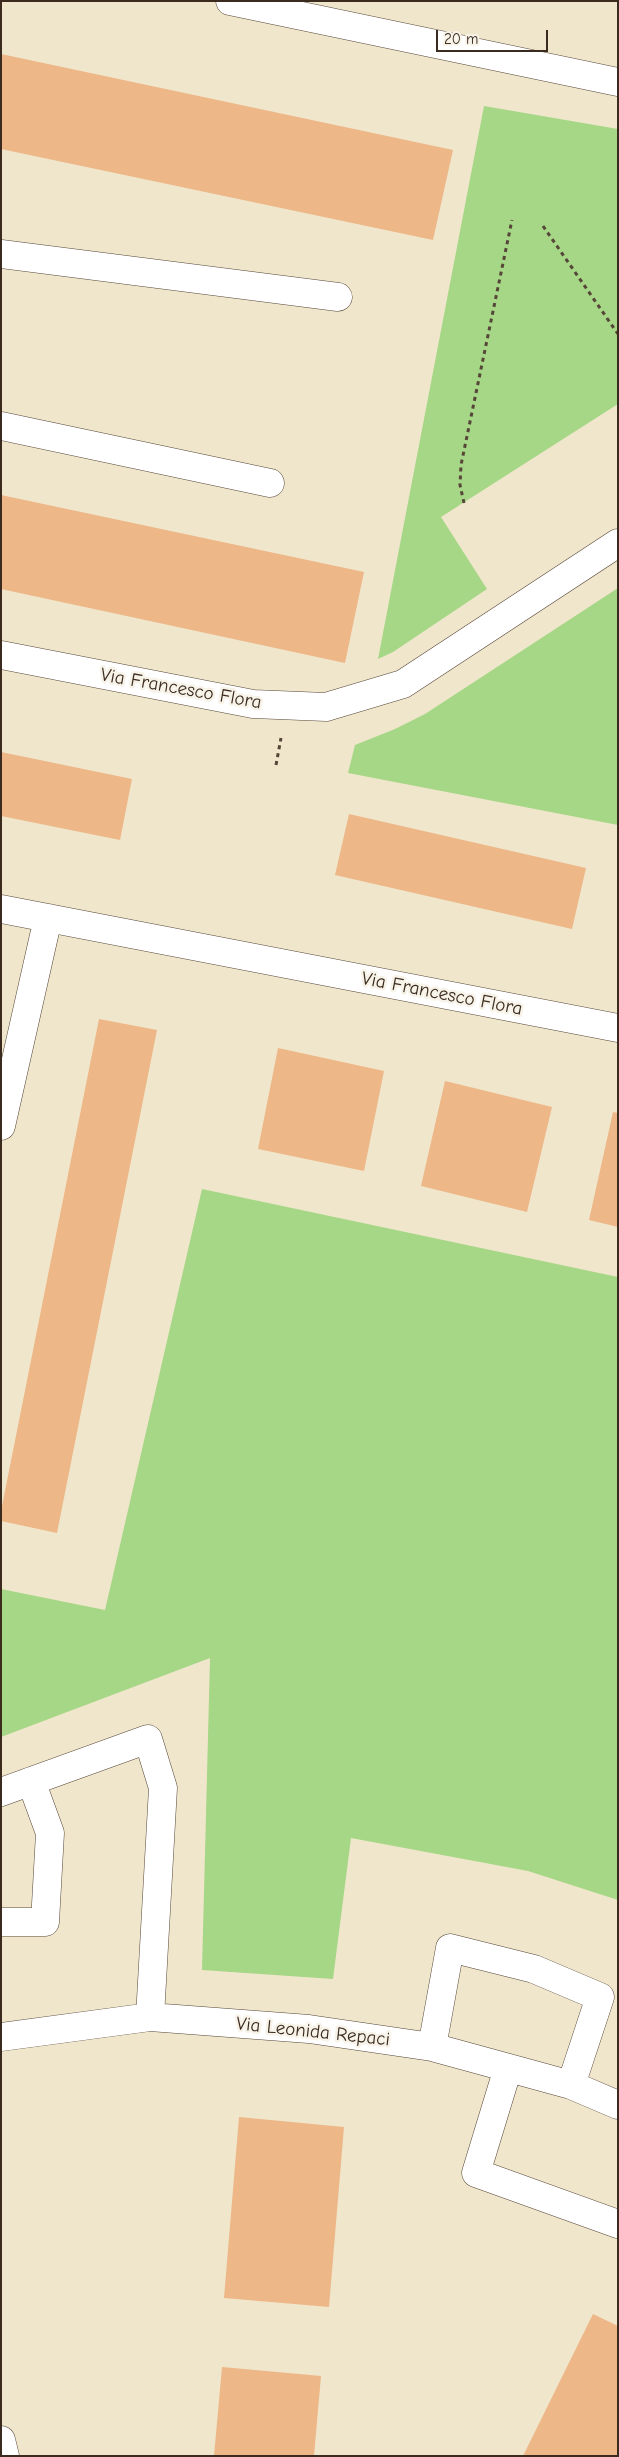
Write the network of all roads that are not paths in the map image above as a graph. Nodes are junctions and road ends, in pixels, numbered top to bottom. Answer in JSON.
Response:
{"nodes":[{"id":1,"x":230,"y":1,"type":"edge"},
{"id":2,"x":618,"y":82,"type":"edge"},
{"id":3,"x":1,"y":254,"type":"edge"},
{"id":4,"x":338,"y":297,"type":"dead end"},
{"id":5,"x":1,"y":426,"type":"edge"},
{"id":6,"x":270,"y":483,"type":"dead end"},
{"id":7,"x":618,"y":543,"type":"edge"},
{"id":8,"x":1,"y":655,"type":"edge"},
{"id":9,"x":1,"y":909,"type":"edge"},
{"id":10,"x":48,"y":918,"type":"junction"},
{"id":11,"x":618,"y":1028,"type":"edge"},
{"id":12,"x":1,"y":1126,"type":"edge"},
{"id":13,"x":31,"y":1781,"type":"junction"},
{"id":14,"x":1,"y":1792,"type":"edge"},
{"id":15,"x":1,"y":1922,"type":"edge"},
{"id":16,"x":150,"y":2017,"type":"junction"},
{"id":17,"x":1,"y":2037,"type":"edge"},
{"id":18,"x":432,"y":2047,"type":"junction"},
{"id":19,"x":508,"y":2068,"type":"junction"},
{"id":20,"x":572,"y":2084,"type":"junction"},
{"id":21,"x":618,"y":2105,"type":"edge"},
{"id":22,"x":618,"y":2224,"type":"edge"},
{"id":23,"x":1,"y":2440,"type":"edge"},
{"id":24,"x":5,"y":2456,"type":"edge"}],
"edges":[{"from":1,"to":2,"type":"street"},
{"from":3,"to":4,"type":"street"},
{"from":5,"to":6,"type":"street"},
{"from":7,"to":8,"type":"street","name":"Via Francesco Flora"},
{"from":9,"to":10,"type":"street","name":"Via Francesco Flora"},
{"from":10,"to":11,"type":"street","name":"Via Francesco Flora"},
{"from":10,"to":12,"type":"street"},
{"from":13,"to":14,"type":"street"},
{"from":13,"to":15,"type":"street"},
{"from":13,"to":16,"type":"street"},
{"from":16,"to":17,"type":"street","name":"Via Leonida Repaci"},
{"from":16,"to":18,"type":"street","name":"Via Leonida Repaci"},
{"from":18,"to":19,"type":"street","name":"Via Leonida Repaci"},
{"from":18,"to":20,"type":"street"},
{"from":19,"to":20,"type":"street","name":"Via Leonida Repaci"},
{"from":19,"to":22,"type":"street"},
{"from":20,"to":21,"type":"street","name":"Via Leonida Repaci"},
{"from":23,"to":24,"type":"street"}]}
